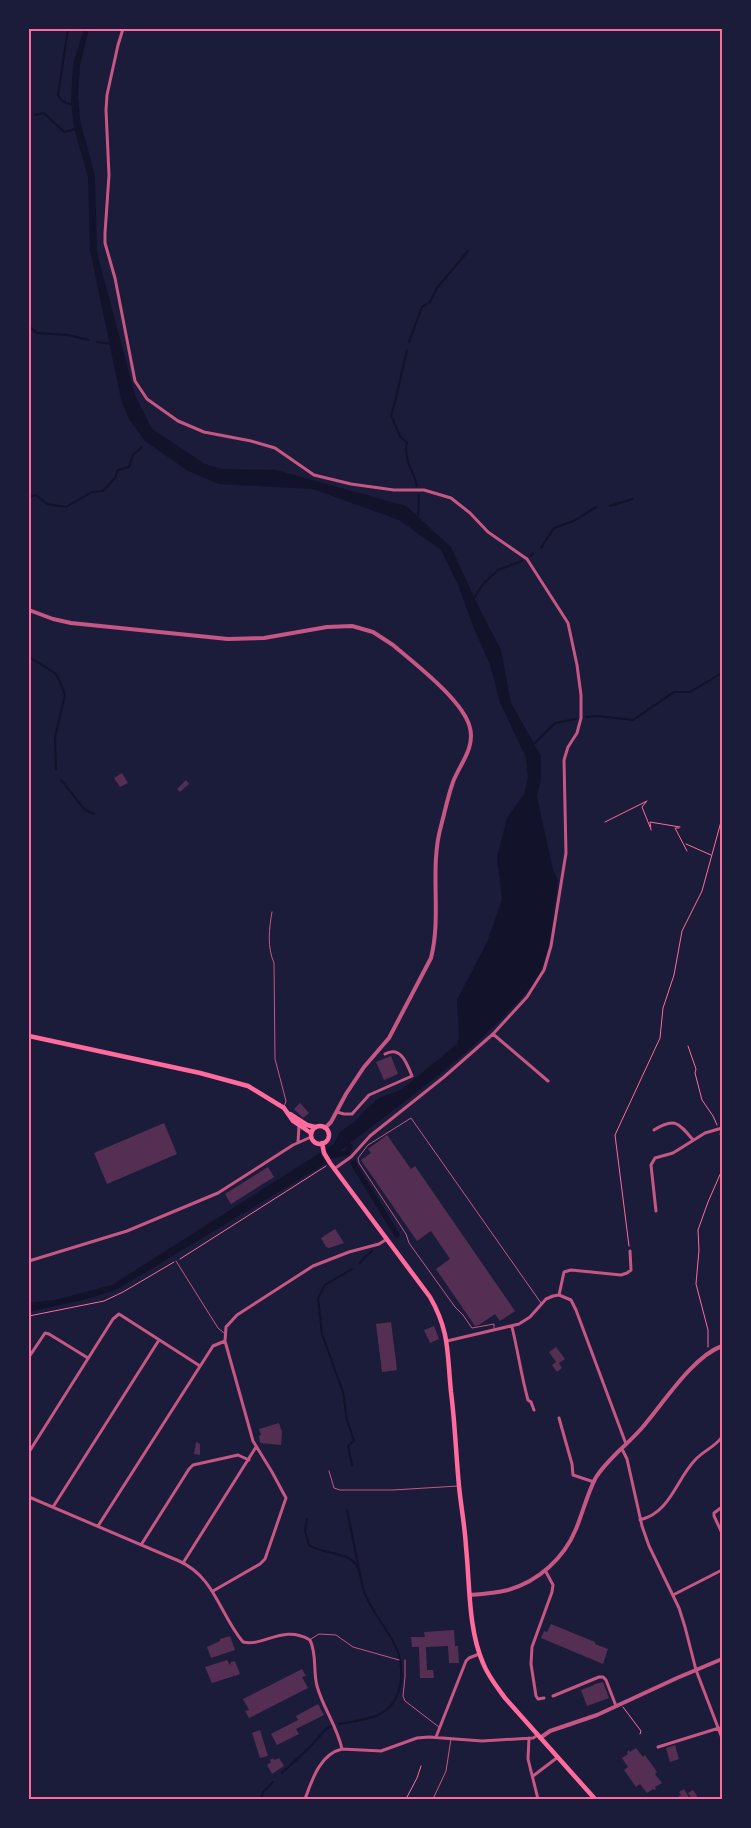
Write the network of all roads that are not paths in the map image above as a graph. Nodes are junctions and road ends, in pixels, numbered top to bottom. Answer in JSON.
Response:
{"nodes":[{"id":1,"x":124,"y":29,"type":"edge"},
{"id":2,"x":29,"y":610,"type":"edge"},
{"id":3,"x":272,"y":912,"type":"dead end"},
{"id":4,"x":493,"y":1034,"type":"junction"},
{"id":5,"x":29,"y":1036,"type":"edge"},
{"id":6,"x":385,"y":1054,"type":"dead end"},
{"id":7,"x":548,"y":1081,"type":"dead end"},
{"id":8,"x":284,"y":1108,"type":"junction"},
{"id":9,"x":337,"y":1112,"type":"junction"},
{"id":10,"x":289,"y":1114,"type":"junction"},
{"id":11,"x":299,"y":1126,"type":"junction"},
{"id":12,"x":315,"y":1127,"type":"junction"},
{"id":13,"x":325,"y":1128,"type":"junction"},
{"id":14,"x":720,"y":1128,"type":"edge"},
{"id":15,"x":654,"y":1130,"type":"dead end"},
{"id":16,"x":311,"y":1135,"type":"junction"},
{"id":17,"x":692,"y":1140,"type":"junction"},
{"id":18,"x":298,"y":1143,"type":"junction"},
{"id":19,"x":323,"y":1146,"type":"junction"},
{"id":20,"x":334,"y":1169,"type":"junction"},
{"id":21,"x":656,"y":1210,"type":"dead end"},
{"id":22,"x":386,"y":1239,"type":"junction"},
{"id":23,"x":630,"y":1251,"type":"road end"},
{"id":24,"x":29,"y":1261,"type":"edge"},
{"id":25,"x":176,"y":1262,"type":"road end"},
{"id":26,"x":559,"y":1295,"type":"junction"},
{"id":27,"x":541,"y":1304,"type":"junction"},
{"id":28,"x":512,"y":1327,"type":"junction"},
{"id":29,"x":495,"y":1330,"type":"junction"},
{"id":30,"x":225,"y":1333,"type":"junction"},
{"id":31,"x":160,"y":1340,"type":"junction"},
{"id":32,"x":225,"y":1341,"type":"junction"},
{"id":33,"x":447,"y":1341,"type":"junction"},
{"id":34,"x":722,"y":1346,"type":"edge"},
{"id":35,"x":29,"y":1357,"type":"edge"},
{"id":36,"x":88,"y":1358,"type":"junction"},
{"id":37,"x":200,"y":1366,"type":"junction"},
{"id":38,"x":534,"y":1410,"type":"dead end"},
{"id":39,"x":559,"y":1418,"type":"dead end"},
{"id":40,"x":722,"y":1437,"type":"edge"},
{"id":41,"x":626,"y":1444,"type":"junction"},
{"id":42,"x":256,"y":1447,"type":"junction"},
{"id":43,"x":622,"y":1449,"type":"junction"},
{"id":44,"x":29,"y":1452,"type":"edge"},
{"id":45,"x":249,"y":1460,"type":"junction"},
{"id":46,"x":329,"y":1471,"type":"dead end"},
{"id":47,"x":594,"y":1482,"type":"junction"},
{"id":48,"x":459,"y":1485,"type":"junction"},
{"id":49,"x":29,"y":1497,"type":"edge"},
{"id":50,"x":53,"y":1507,"type":"junction"},
{"id":51,"x":722,"y":1507,"type":"edge"},
{"id":52,"x":640,"y":1520,"type":"junction"},
{"id":53,"x":98,"y":1526,"type":"junction"},
{"id":54,"x":722,"y":1533,"type":"edge"},
{"id":55,"x":141,"y":1545,"type":"junction"},
{"id":56,"x":183,"y":1563,"type":"junction"},
{"id":57,"x":545,"y":1570,"type":"junction"},
{"id":58,"x":722,"y":1570,"type":"edge"},
{"id":59,"x":213,"y":1591,"type":"junction"},
{"id":60,"x":470,"y":1595,"type":"junction"},
{"id":61,"x":673,"y":1596,"type":"junction"},
{"id":62,"x":310,"y":1640,"type":"junction"},
{"id":63,"x":479,"y":1654,"type":"junction"},
{"id":64,"x":722,"y":1659,"type":"edge"},
{"id":65,"x":399,"y":1660,"type":"dead end"},
{"id":66,"x":405,"y":1660,"type":"dead end"},
{"id":67,"x":696,"y":1670,"type":"junction"},
{"id":68,"x":553,"y":1696,"type":"dead end"},
{"id":69,"x":544,"y":1698,"type":"dead end"},
{"id":70,"x":616,"y":1706,"type":"junction"},
{"id":71,"x":440,"y":1728,"type":"junction"},
{"id":72,"x":720,"y":1728,"type":"junction"},
{"id":73,"x":539,"y":1736,"type":"junction"},
{"id":74,"x":436,"y":1737,"type":"junction"},
{"id":75,"x":529,"y":1738,"type":"junction"},
{"id":76,"x":722,"y":1738,"type":"edge"},
{"id":77,"x":451,"y":1739,"type":"junction"},
{"id":78,"x":658,"y":1747,"type":"dead end"},
{"id":79,"x":342,"y":1749,"type":"junction"},
{"id":80,"x":558,"y":1757,"type":"junction"},
{"id":81,"x":534,"y":1776,"type":"junction"},
{"id":82,"x":305,"y":1799,"type":"edge"},
{"id":83,"x":434,"y":1799,"type":"edge"},
{"id":84,"x":538,"y":1799,"type":"edge"},
{"id":85,"x":595,"y":1799,"type":"edge"}],
"edges":[{"from":1,"to":4,"type":"street"},
{"from":2,"to":9,"type":"street"},
{"from":3,"to":8,"type":"lane"},
{"from":4,"to":7,"type":"street"},
{"from":4,"to":20,"type":"street"},
{"from":5,"to":8,"type":"main road"},
{"from":6,"to":9,"type":"street"},
{"from":8,"to":10,"type":"main road"},
{"from":9,"to":13,"type":"street"},
{"from":10,"to":11,"type":"main road"},
{"from":10,"to":12,"type":"main road"},
{"from":11,"to":16,"type":"main road"},
{"from":11,"to":18,"type":"street"},
{"from":12,"to":13,"type":"main road"},
{"from":12,"to":16,"type":"main road"},
{"from":13,"to":19,"type":"main road"},
{"from":14,"to":17,"type":"street"},
{"from":15,"to":17,"type":"street"},
{"from":16,"to":18,"type":"street"},
{"from":16,"to":19,"type":"main road"},
{"from":17,"to":21,"type":"street"},
{"from":18,"to":24,"type":"street"},
{"from":19,"to":20,"type":"main road"},
{"from":20,"to":22,"type":"main road"},
{"from":22,"to":30,"type":"street"},
{"from":22,"to":33,"type":"main road"},
{"from":23,"to":26,"type":"street"},
{"from":25,"to":30,"type":"lane"},
{"from":26,"to":27,"type":"street"},
{"from":26,"to":41,"type":"street"},
{"from":27,"to":28,"type":"street"},
{"from":27,"to":29,"type":"lane"},
{"from":28,"to":29,"type":"street"},
{"from":28,"to":38,"type":"street"},
{"from":29,"to":33,"type":"street"},
{"from":30,"to":32,"type":"street"},
{"from":31,"to":36,"type":"street"},
{"from":31,"to":37,"type":"street"},
{"from":31,"to":50,"type":"street"},
{"from":32,"to":37,"type":"street"},
{"from":32,"to":42,"type":"street"},
{"from":33,"to":48,"type":"main road"},
{"from":34,"to":41,"type":"street"},
{"from":35,"to":36,"type":"street"},
{"from":36,"to":44,"type":"street"},
{"from":37,"to":53,"type":"street"},
{"from":39,"to":47,"type":"street"},
{"from":40,"to":52,"type":"street"},
{"from":41,"to":43,"type":"street"},
{"from":42,"to":45,"type":"street"},
{"from":42,"to":59,"type":"street"},
{"from":43,"to":47,"type":"street"},
{"from":43,"to":52,"type":"street"},
{"from":45,"to":55,"type":"street"},
{"from":45,"to":56,"type":"street"},
{"from":46,"to":48,"type":"lane"},
{"from":47,"to":57,"type":"street"},
{"from":48,"to":60,"type":"main road"},
{"from":49,"to":50,"type":"street"},
{"from":50,"to":53,"type":"street"},
{"from":51,"to":54,"type":"street"},
{"from":52,"to":61,"type":"street"},
{"from":53,"to":55,"type":"street"},
{"from":55,"to":56,"type":"street"},
{"from":56,"to":59,"type":"street"},
{"from":57,"to":60,"type":"street"},
{"from":57,"to":69,"type":"street"},
{"from":58,"to":61,"type":"street"},
{"from":59,"to":62,"type":"street"},
{"from":60,"to":63,"type":"main road"},
{"from":61,"to":67,"type":"street"},
{"from":62,"to":65,"type":"lane"},
{"from":62,"to":79,"type":"street"},
{"from":63,"to":71,"type":"street"},
{"from":63,"to":73,"type":"main road"},
{"from":64,"to":67,"type":"street"},
{"from":66,"to":71,"type":"lane"},
{"from":67,"to":70,"type":"street"},
{"from":67,"to":72,"type":"street"},
{"from":68,"to":70,"type":"street"},
{"from":70,"to":73,"type":"street"},
{"from":71,"to":74,"type":"street"},
{"from":72,"to":76,"type":"street"},
{"from":72,"to":78,"type":"street"},
{"from":73,"to":75,"type":"street"},
{"from":73,"to":80,"type":"main road"},
{"from":74,"to":77,"type":"street"},
{"from":74,"to":79,"type":"street"},
{"from":75,"to":77,"type":"street"},
{"from":75,"to":81,"type":"street"},
{"from":77,"to":83,"type":"lane"},
{"from":79,"to":82,"type":"street"},
{"from":80,"to":81,"type":"street"},
{"from":80,"to":85,"type":"main road"},
{"from":81,"to":84,"type":"street"}]}
